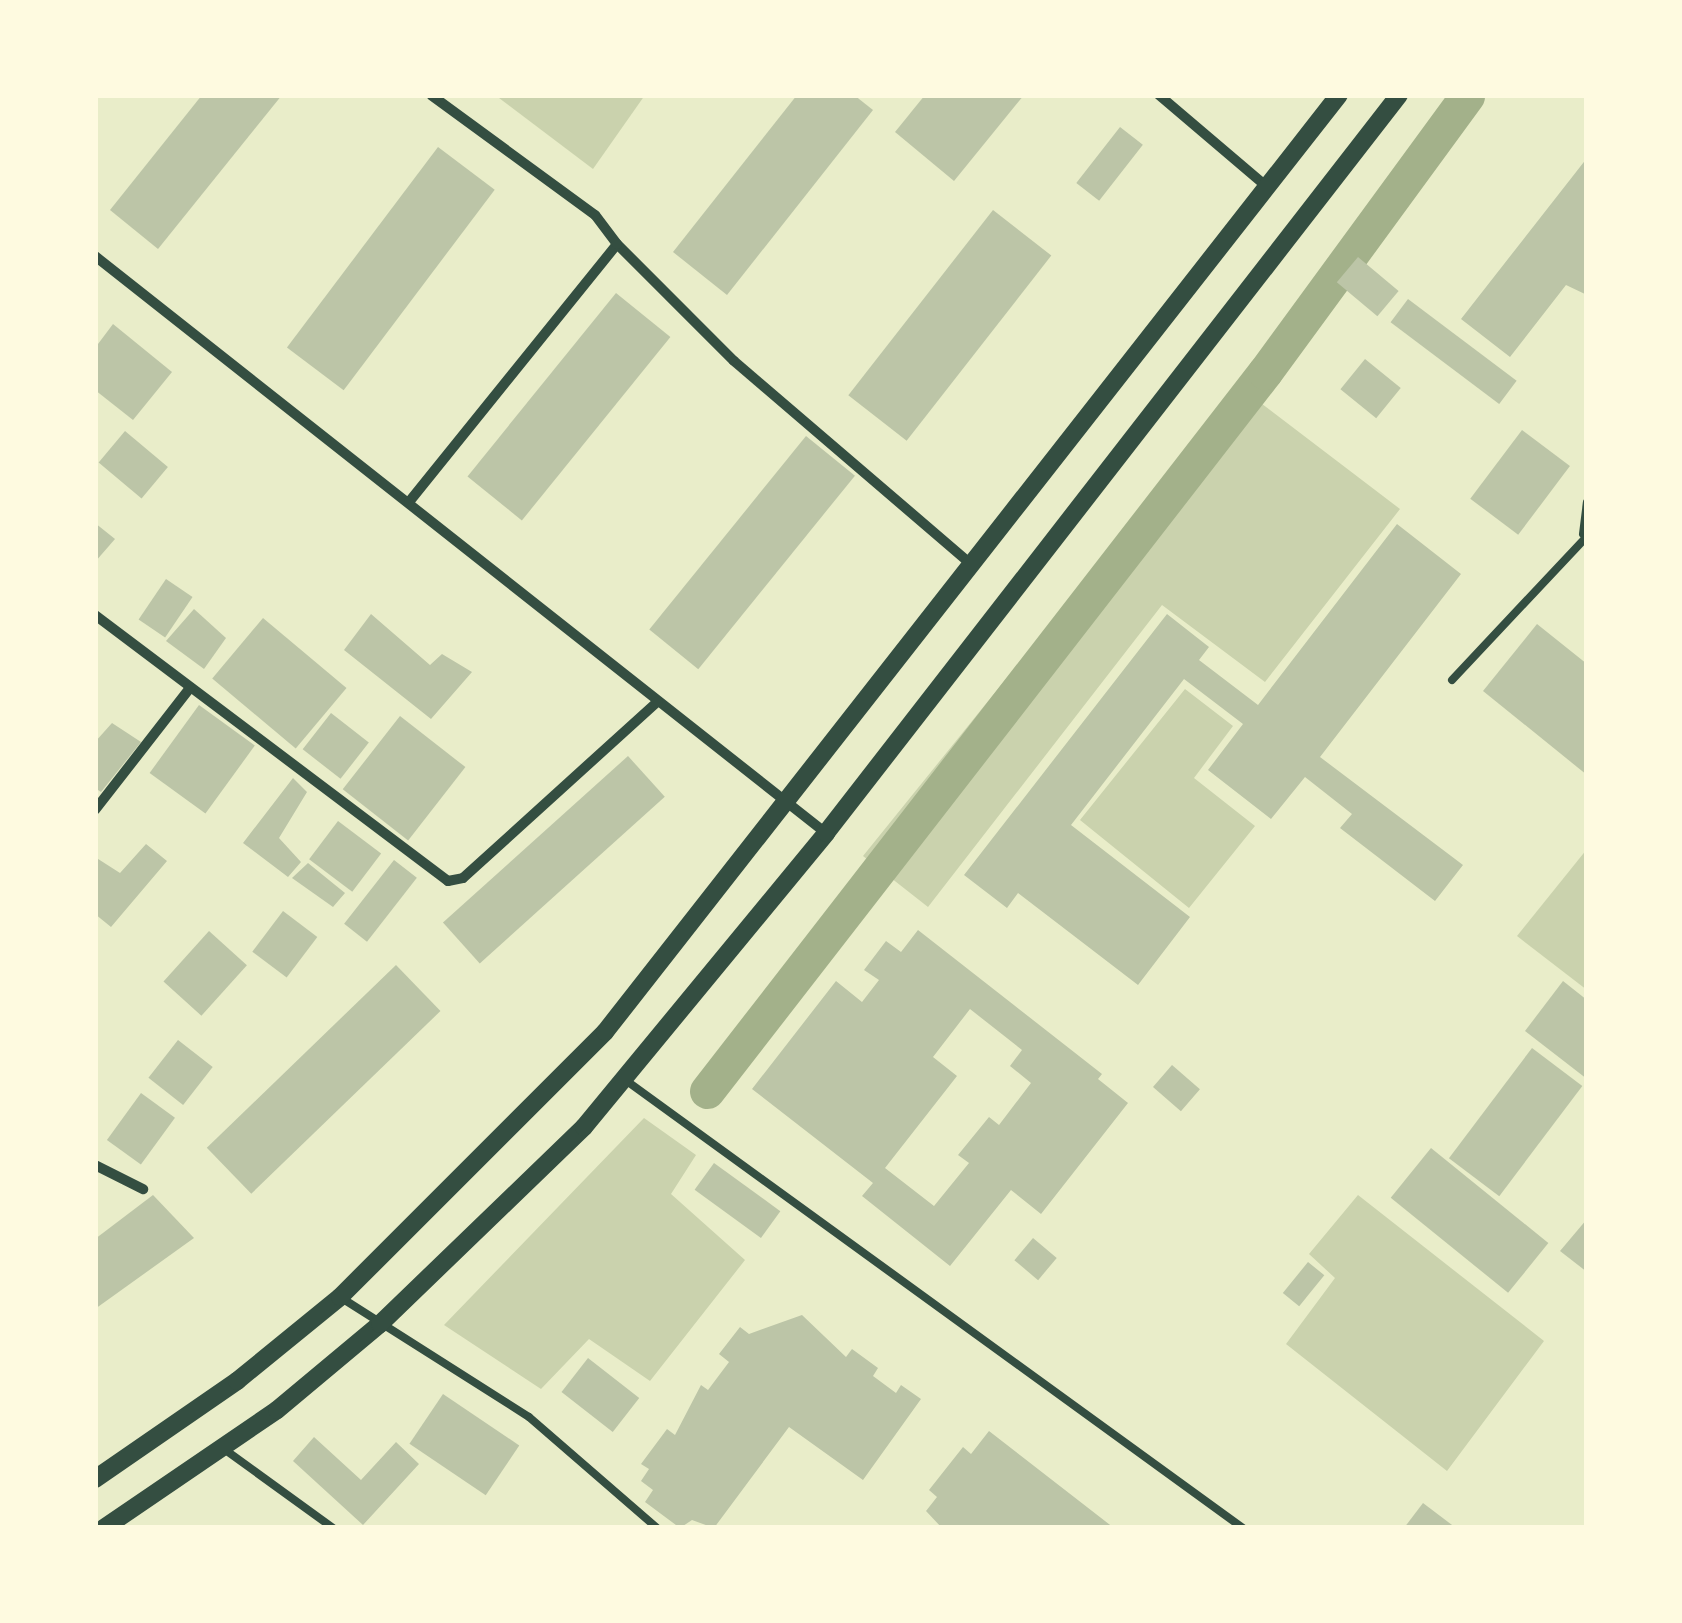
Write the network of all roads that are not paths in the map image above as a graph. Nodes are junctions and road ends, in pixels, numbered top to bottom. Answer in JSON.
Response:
{"nodes":[{"id":1,"x":431,"y":95,"type":"edge"},
{"id":2,"x":1158,"y":95,"type":"edge"},
{"id":3,"x":1339,"y":95,"type":"edge"},
{"id":4,"x":1400,"y":95,"type":"edge"},
{"id":5,"x":1267,"y":187,"type":"junction"},
{"id":6,"x":617,"y":244,"type":"junction"},
{"id":7,"x":95,"y":256,"type":"edge"},
{"id":8,"x":409,"y":502,"type":"junction"},
{"id":9,"x":1587,"y":502,"type":"edge"},
{"id":10,"x":1585,"y":535,"type":"edge"},
{"id":11,"x":973,"y":566,"type":"junction"},
{"id":12,"x":95,"y":615,"type":"edge"},
{"id":13,"x":1452,"y":680,"type":"dead end"},
{"id":14,"x":190,"y":688,"type":"junction"},
{"id":15,"x":658,"y":701,"type":"junction"},
{"id":16,"x":788,"y":802,"type":"junction"},
{"id":17,"x":95,"y":810,"type":"edge"},
{"id":18,"x":826,"y":834,"type":"junction"},
{"id":19,"x":624,"y":1079,"type":"junction"},
{"id":20,"x":95,"y":1165,"type":"edge"},
{"id":21,"x":143,"y":1189,"type":"dead end"},
{"id":22,"x":340,"y":1298,"type":"junction"},
{"id":23,"x":380,"y":1324,"type":"junction"},
{"id":24,"x":223,"y":1448,"type":"junction"},
{"id":25,"x":95,"y":1480,"type":"edge"},
{"id":26,"x":104,"y":1528,"type":"edge"},
{"id":27,"x":334,"y":1528,"type":"edge"},
{"id":28,"x":657,"y":1528,"type":"edge"},
{"id":29,"x":1243,"y":1528,"type":"edge"}],
"edges":[{"from":1,"to":6,"type":"street"},
{"from":2,"to":5,"type":"street"},
{"from":3,"to":5,"type":"street"},
{"from":4,"to":18,"type":"street"},
{"from":5,"to":11,"type":"street"},
{"from":6,"to":8,"type":"street"},
{"from":6,"to":11,"type":"street"},
{"from":7,"to":8,"type":"street"},
{"from":8,"to":15,"type":"street"},
{"from":9,"to":10,"type":"lane"},
{"from":10,"to":13,"type":"lane"},
{"from":11,"to":16,"type":"street"},
{"from":12,"to":14,"type":"street"},
{"from":14,"to":15,"type":"street"},
{"from":14,"to":17,"type":"street"},
{"from":15,"to":16,"type":"street"},
{"from":16,"to":18,"type":"street"},
{"from":16,"to":22,"type":"street"},
{"from":18,"to":19,"type":"street"},
{"from":19,"to":23,"type":"street"},
{"from":19,"to":29,"type":"lane"},
{"from":20,"to":21,"type":"street"},
{"from":22,"to":23,"type":"lane"},
{"from":22,"to":25,"type":"street"},
{"from":23,"to":24,"type":"street"},
{"from":23,"to":28,"type":"lane"},
{"from":24,"to":26,"type":"street"},
{"from":24,"to":27,"type":"lane"}]}
